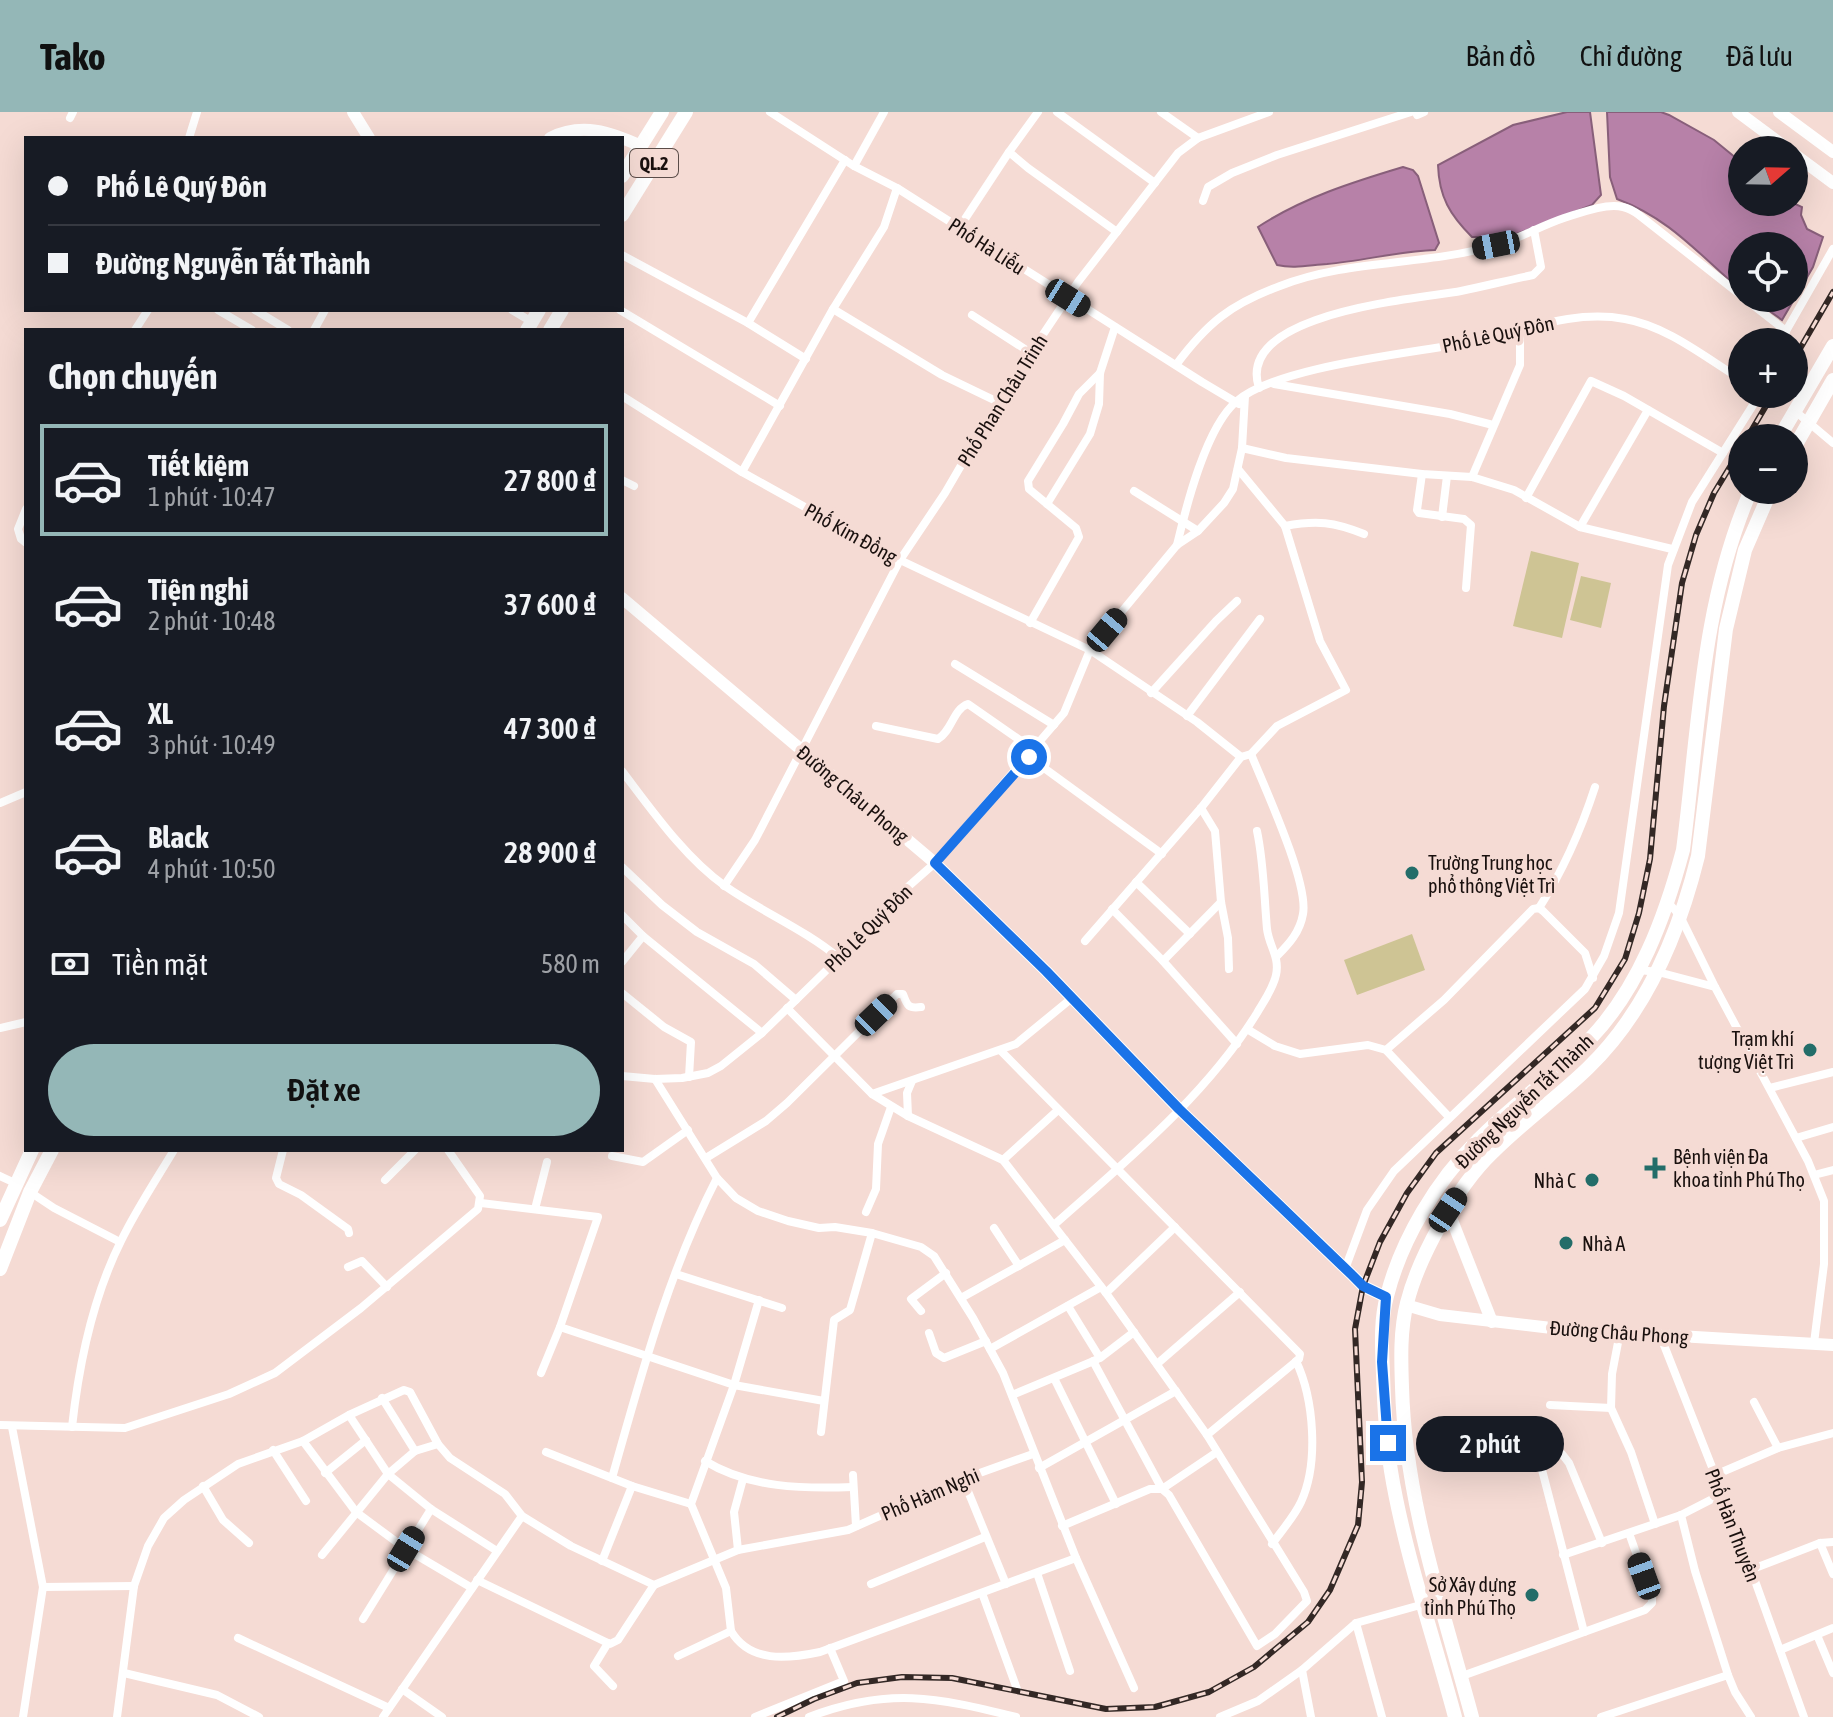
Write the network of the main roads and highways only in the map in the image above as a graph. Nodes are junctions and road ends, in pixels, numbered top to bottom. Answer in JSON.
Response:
{"nodes":[{"id":1,"x":662,"y":112,"type":"edge"},
{"id":2,"x":686,"y":112,"type":"edge"},
{"id":3,"x":624,"y":173,"type":"edge"},
{"id":4,"x":624,"y":212,"type":"edge"},
{"id":5,"x":1833,"y":346,"type":"edge"},
{"id":6,"x":1833,"y":380,"type":"edge"},
{"id":7,"x":1787,"y":424,"type":"edge"},
{"id":8,"x":1807,"y":424,"type":"edge"},
{"id":9,"x":1745,"y":504,"type":"edge"},
{"id":10,"x":1765,"y":504,"type":"edge"},
{"id":11,"x":1504,"y":1115,"type":"junction"},
{"id":12,"x":1518,"y":1128,"type":"junction"},
{"id":13,"x":31,"y":1152,"type":"edge"},
{"id":14,"x":51,"y":1152,"type":"edge"},
{"id":15,"x":0,"y":1220,"type":"edge"},
{"id":16,"x":0,"y":1269,"type":"edge"},
{"id":17,"x":1419,"y":1518,"type":"junction"},
{"id":18,"x":1402,"y":1522,"type":"junction"},
{"id":19,"x":1455,"y":1717,"type":"edge"},
{"id":20,"x":1472,"y":1717,"type":"edge"}],
"edges":[{"from":1,"to":3,"type":"main road","number":"QL.2"},
{"from":2,"to":4,"type":"main road","number":"QL.2"},
{"from":5,"to":7,"type":"main road"},
{"from":6,"to":8,"type":"main road"},
{"from":9,"to":11,"type":"main road","name":"Đường Nguyễn Tất Thành"},
{"from":10,"to":12,"type":"main road","name":"Đường Nguyễn Tất Thành"},
{"from":11,"to":12,"type":"main road"},
{"from":11,"to":18,"type":"main road","name":"Đường Nguyễn Tất Thành"},
{"from":12,"to":17,"type":"main road","name":"Đường Nguyễn Tất Thành"},
{"from":13,"to":15,"type":"main road"},
{"from":14,"to":16,"type":"main road"},
{"from":17,"to":18,"type":"main road"},
{"from":17,"to":20,"type":"main road","name":"Đường Nguyễn Tất Thành"},
{"from":18,"to":19,"type":"main road","name":"Đường Nguyễn Tất Thành"}]}
